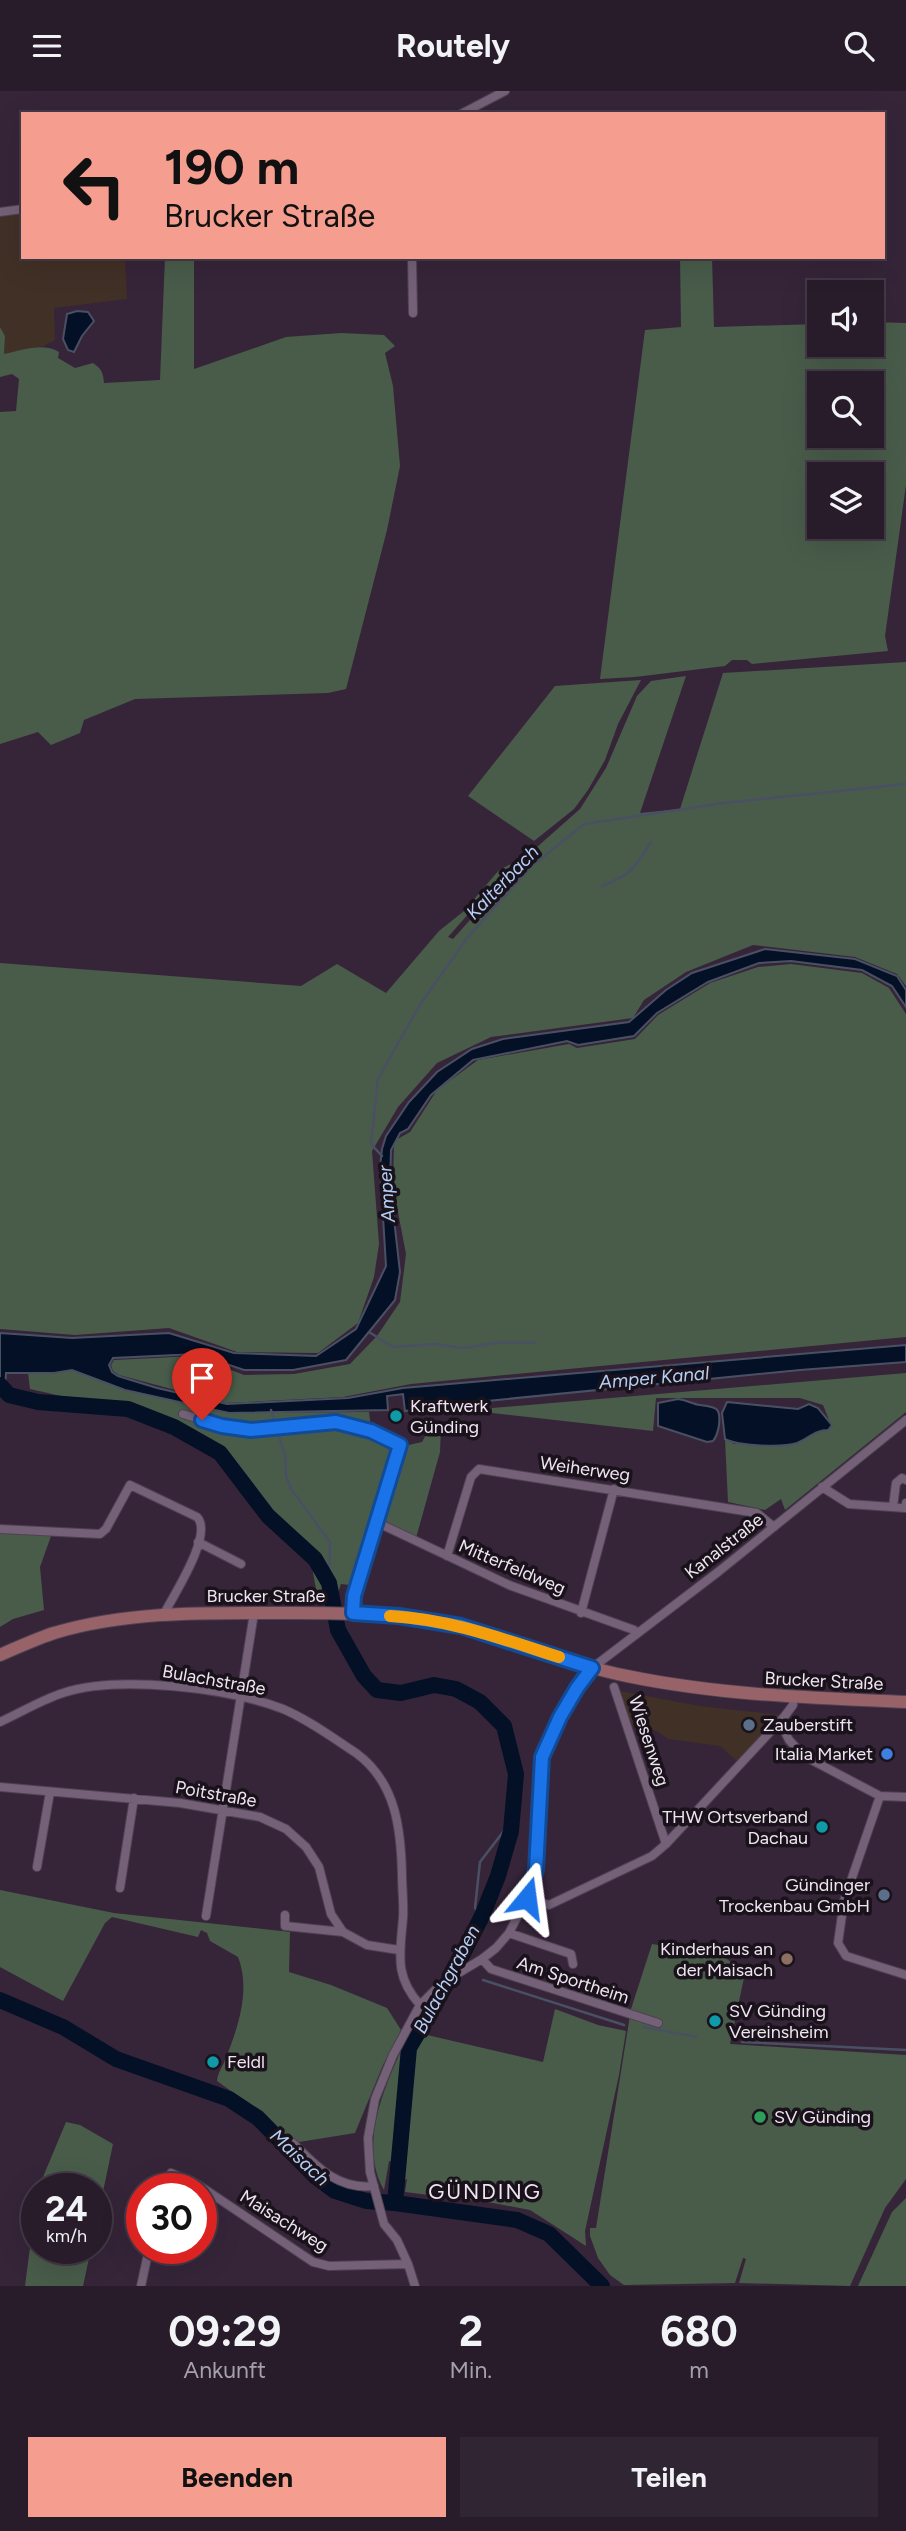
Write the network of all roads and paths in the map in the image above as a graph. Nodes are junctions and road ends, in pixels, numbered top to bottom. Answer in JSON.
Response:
{"nodes":[{"id":1,"x":502,"y":92,"type":"edge"},
{"id":2,"x":465,"y":112,"type":"edge"},
{"id":3,"x":21,"y":209,"type":"edge"},
{"id":4,"x":0,"y":212,"type":"edge"},
{"id":5,"x":412,"y":259,"type":"edge"},
{"id":6,"x":413,"y":313,"type":"dead end"},
{"id":7,"x":183,"y":1414,"type":"dead end"},
{"id":8,"x":906,"y":1420,"type":"edge"},
{"id":9,"x":906,"y":1480,"type":"edge"},
{"id":10,"x":822,"y":1487,"type":"junction"},
{"id":11,"x":614,"y":1489,"type":"junction"},
{"id":12,"x":906,"y":1503,"type":"edge"},
{"id":13,"x":893,"y":1507,"type":"junction"},
{"id":14,"x":376,"y":1522,"type":"junction"},
{"id":15,"x":774,"y":1527,"type":"junction"},
{"id":16,"x":0,"y":1529,"type":"edge"},
{"id":17,"x":198,"y":1542,"type":"junction"},
{"id":18,"x":446,"y":1556,"type":"junction"},
{"id":19,"x":241,"y":1564,"type":"dead end"},
{"id":20,"x":254,"y":1613,"type":"junction"},
{"id":21,"x":348,"y":1613,"type":"junction"},
{"id":22,"x":581,"y":1613,"type":"junction"},
{"id":23,"x":163,"y":1614,"type":"junction"},
{"id":24,"x":637,"y":1634,"type":"junction"},
{"id":25,"x":0,"y":1654,"type":"edge"},
{"id":26,"x":592,"y":1668,"type":"junction"},
{"id":27,"x":614,"y":1687,"type":"dead end"},
{"id":28,"x":241,"y":1696,"type":"junction"},
{"id":29,"x":793,"y":1697,"type":"junction"},
{"id":30,"x":906,"y":1703,"type":"edge"},
{"id":31,"x":784,"y":1717,"type":"junction"},
{"id":32,"x":0,"y":1722,"type":"edge"},
{"id":33,"x":0,"y":1787,"type":"edge"},
{"id":34,"x":50,"y":1792,"type":"junction"},
{"id":35,"x":880,"y":1796,"type":"junction"},
{"id":36,"x":906,"y":1797,"type":"edge"},
{"id":37,"x":134,"y":1798,"type":"junction"},
{"id":38,"x":224,"y":1809,"type":"junction"},
{"id":39,"x":666,"y":1844,"type":"junction"},
{"id":40,"x":37,"y":1867,"type":"dead end"},
{"id":41,"x":120,"y":1888,"type":"dead end"},
{"id":42,"x":527,"y":1898,"type":"junction"},
{"id":43,"x":285,"y":1915,"type":"dead end"},
{"id":44,"x":206,"y":1916,"type":"dead end"},
{"id":45,"x":343,"y":1932,"type":"junction"},
{"id":46,"x":509,"y":1933,"type":"junction"},
{"id":47,"x":399,"y":1950,"type":"junction"},
{"id":48,"x":482,"y":1959,"type":"junction"},
{"id":49,"x":573,"y":1964,"type":"dead end"},
{"id":50,"x":906,"y":1975,"type":"edge"},
{"id":51,"x":421,"y":2005,"type":"junction"},
{"id":52,"x":658,"y":2023,"type":"dead end"},
{"id":53,"x":293,"y":2143,"type":"dead end"},
{"id":54,"x":374,"y":2189,"type":"junction"},
{"id":55,"x":217,"y":2197,"type":"edge"},
{"id":56,"x":146,"y":2264,"type":"edge"},
{"id":57,"x":408,"y":2264,"type":"junction"},
{"id":58,"x":141,"y":2286,"type":"edge"},
{"id":59,"x":415,"y":2286,"type":"edge"}],
"edges":[{"from":1,"to":2,"type":"street"},
{"from":3,"to":4,"type":"street"},
{"from":5,"to":6,"type":"street"},
{"from":7,"to":14,"type":"street"},
{"from":8,"to":10,"type":"street","name":"Kanalstraße"},
{"from":9,"to":13,"type":"street"},
{"from":10,"to":13,"type":"street"},
{"from":10,"to":15,"type":"street","name":"Kanalstraße"},
{"from":11,"to":15,"type":"street","name":"Weiherweg"},
{"from":11,"to":18,"type":"street","name":"Weiherweg"},
{"from":11,"to":22,"type":"street"},
{"from":12,"to":13,"type":"street"},
{"from":14,"to":18,"type":"street","name":"Mitterfeldweg"},
{"from":14,"to":21,"type":"street"},
{"from":15,"to":24,"type":"street","name":"Kanalstraße"},
{"from":16,"to":17,"type":"street"},
{"from":17,"to":19,"type":"street"},
{"from":17,"to":23,"type":"street"},
{"from":18,"to":22,"type":"street","name":"Mitterfeldweg"},
{"from":20,"to":21,"type":"main road","name":"Brucker Straße"},
{"from":20,"to":23,"type":"main road","name":"Brucker Straße"},
{"from":20,"to":28,"type":"street"},
{"from":21,"to":26,"type":"main road","name":"Brucker Straße"},
{"from":22,"to":24,"type":"street","name":"Mitterfeldweg"},
{"from":23,"to":25,"type":"main road","name":"Brucker Straße"},
{"from":24,"to":26,"type":"street","name":"Kanalstraße"},
{"from":26,"to":29,"type":"main road","name":"Brucker Straße"},
{"from":26,"to":42,"type":"street","name":"Kanalstraße"},
{"from":27,"to":39,"type":"street","name":"Wiesenweg"},
{"from":28,"to":32,"type":"street","name":"Bulachstraße"},
{"from":28,"to":38,"type":"street"},
{"from":28,"to":47,"type":"street","name":"Bulachstraße"},
{"from":29,"to":30,"type":"main road","name":"Brucker Straße"},
{"from":29,"to":31,"type":"street"},
{"from":31,"to":35,"type":"street"},
{"from":31,"to":39,"type":"street"},
{"from":33,"to":34,"type":"street","name":"Poitstraße"},
{"from":34,"to":37,"type":"street","name":"Poitstraße"},
{"from":34,"to":40,"type":"street"},
{"from":35,"to":36,"type":"street"},
{"from":35,"to":50,"type":"street"},
{"from":37,"to":38,"type":"street","name":"Poitstraße"},
{"from":37,"to":41,"type":"street"},
{"from":38,"to":44,"type":"street"},
{"from":38,"to":45,"type":"street","name":"Poitstraße"},
{"from":39,"to":42,"type":"street"},
{"from":42,"to":46,"type":"street","name":"Kanalstraße"},
{"from":43,"to":45,"type":"street"},
{"from":45,"to":47,"type":"street"},
{"from":46,"to":48,"type":"street","name":"Kanalstraße"},
{"from":46,"to":49,"type":"street"},
{"from":47,"to":51,"type":"street","name":"Bulachstraße"},
{"from":48,"to":51,"type":"street","name":"Kanalstraße"},
{"from":48,"to":52,"type":"street","name":"Am Sportheim"},
{"from":51,"to":54,"type":"street","name":"Kanalstraße"},
{"from":53,"to":54,"type":"street"},
{"from":54,"to":57,"type":"street","name":"Kanalstraße"},
{"from":55,"to":57,"type":"street","name":"Maisachweg"},
{"from":56,"to":58,"type":"street"},
{"from":57,"to":59,"type":"street","name":"Kanalstraße"}]}
